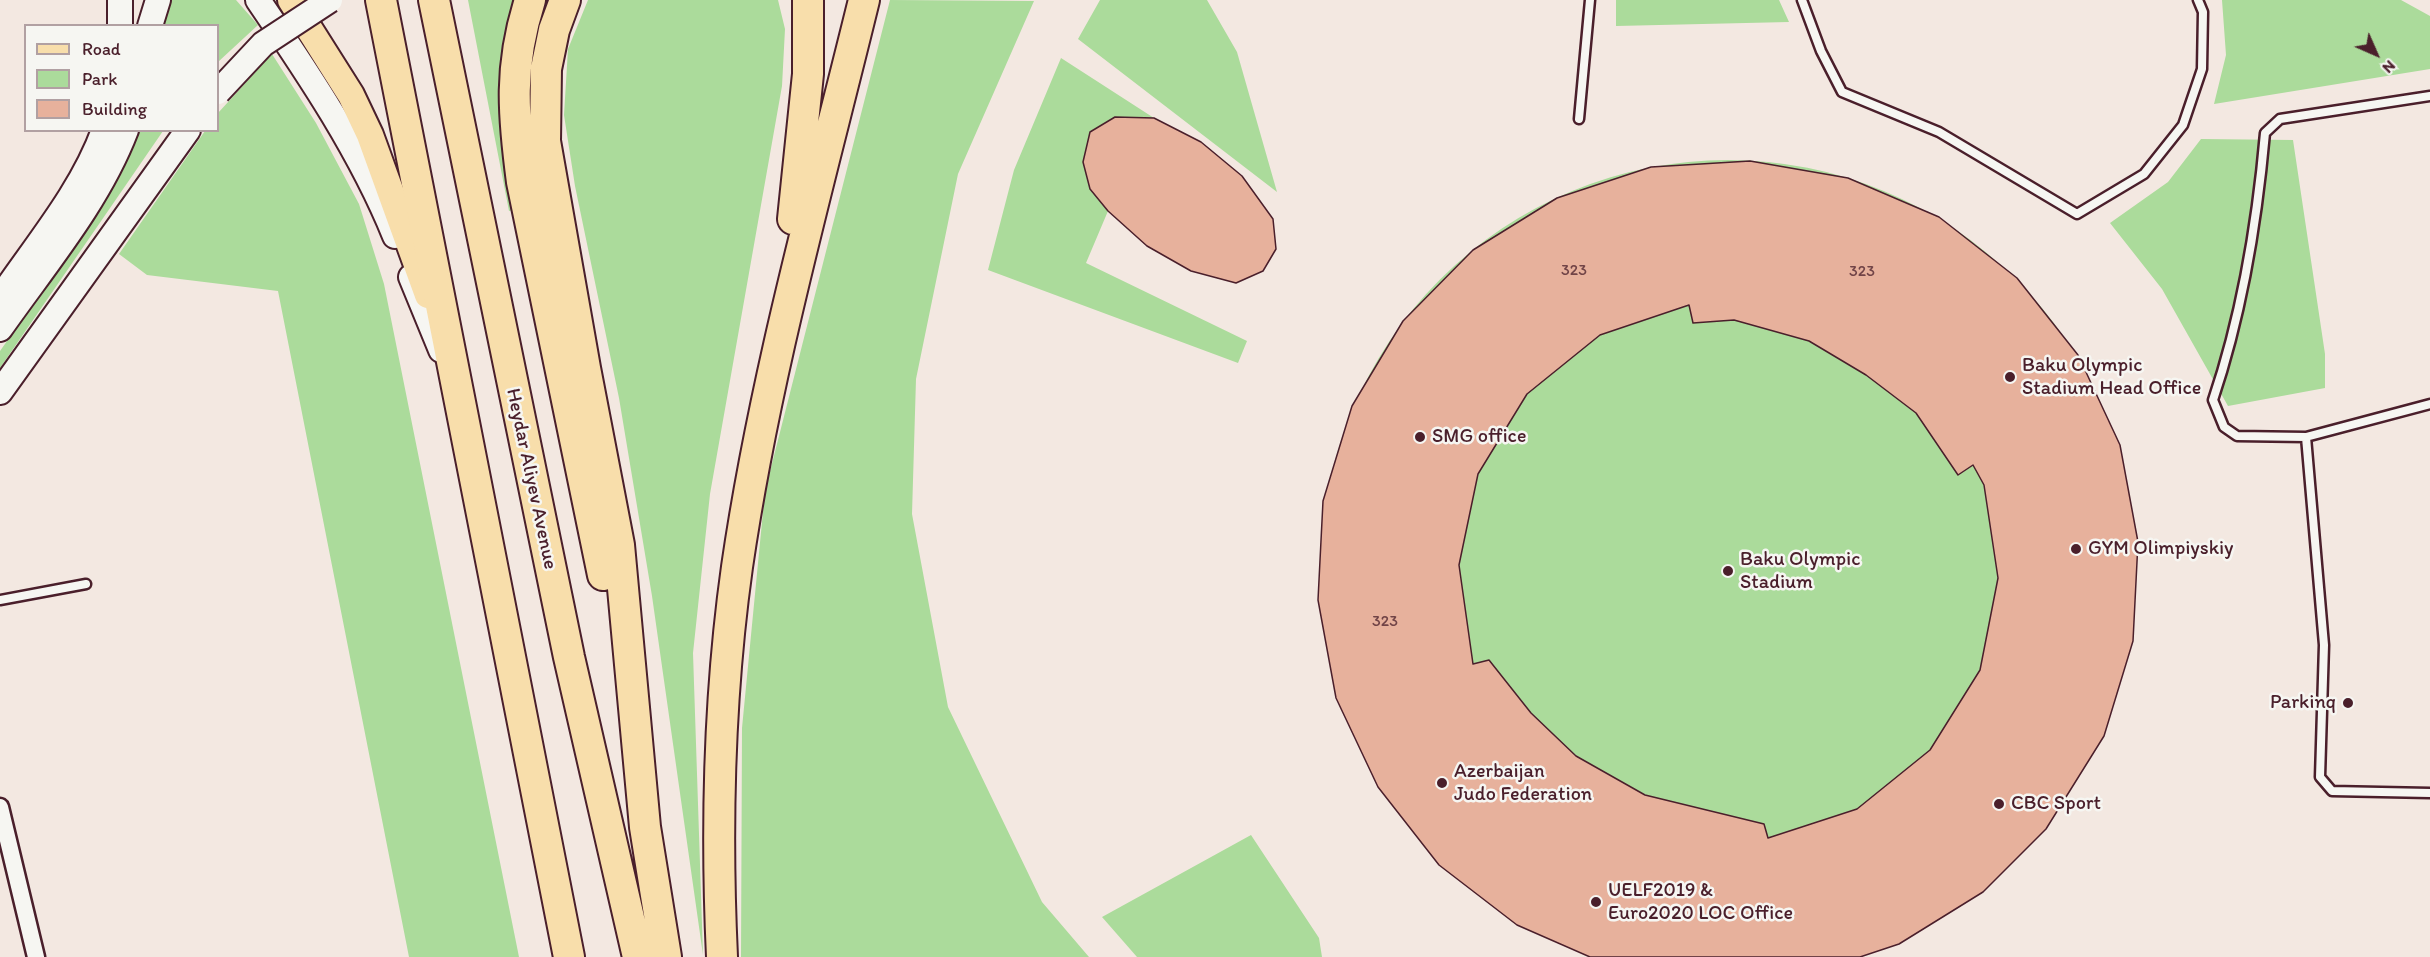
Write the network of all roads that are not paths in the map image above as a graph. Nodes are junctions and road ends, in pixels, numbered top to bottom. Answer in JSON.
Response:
{"nodes":[{"id":1,"x":120,"y":0,"type":"edge"},
{"id":2,"x":158,"y":0,"type":"edge"},
{"id":3,"x":258,"y":0,"type":"edge"},
{"id":4,"x":291,"y":0,"type":"edge"},
{"id":5,"x":330,"y":0,"type":"edge"},
{"id":6,"x":381,"y":0,"type":"edge"},
{"id":7,"x":434,"y":0,"type":"edge"},
{"id":8,"x":530,"y":0,"type":"edge"},
{"id":9,"x":565,"y":0,"type":"edge"},
{"id":10,"x":808,"y":0,"type":"edge"},
{"id":11,"x":864,"y":0,"type":"edge"},
{"id":12,"x":1590,"y":0,"type":"edge"},
{"id":13,"x":1802,"y":0,"type":"edge"},
{"id":14,"x":2198,"y":0,"type":"edge"},
{"id":15,"x":120,"y":24,"type":"edge"},
{"id":16,"x":151,"y":24,"type":"edge"},
{"id":17,"x":219,"y":91,"type":"edge"},
{"id":18,"x":2430,"y":96,"type":"edge"},
{"id":19,"x":1579,"y":119,"type":"dead end"},
{"id":20,"x":103,"y":132,"type":"edge"},
{"id":21,"x":125,"y":132,"type":"edge"},
{"id":22,"x":187,"y":132,"type":"edge"},
{"id":23,"x":0,"y":298,"type":"edge"},
{"id":24,"x":0,"y":329,"type":"edge"},
{"id":25,"x":778,"y":347,"type":"junction"},
{"id":26,"x":0,"y":392,"type":"edge"},
{"id":27,"x":458,"y":393,"type":"junction"},
{"id":28,"x":2430,"y":404,"type":"edge"},
{"id":29,"x":2306,"y":437,"type":"junction"},
{"id":30,"x":86,"y":584,"type":"dead end"},
{"id":31,"x":0,"y":600,"type":"edge"},
{"id":32,"x":2430,"y":793,"type":"edge"},
{"id":33,"x":0,"y":807,"type":"edge"},
{"id":34,"x":645,"y":827,"type":"junction"},
{"id":35,"x":36,"y":957,"type":"edge"},
{"id":36,"x":569,"y":957,"type":"edge"},
{"id":37,"x":638,"y":957,"type":"edge"},
{"id":38,"x":666,"y":957,"type":"edge"},
{"id":39,"x":722,"y":957,"type":"edge"}],
"edges":[{"from":1,"to":15,"type":"main road"},
{"from":2,"to":16,"type":"main road"},
{"from":3,"to":27,"type":"main road"},
{"from":4,"to":27,"type":"main road"},
{"from":5,"to":17,"type":"main road","bridge":true},
{"from":6,"to":27,"type":"highway"},
{"from":7,"to":37,"type":"highway","name":"Heydar Aliyev Avenue"},
{"from":8,"to":34,"type":"highway"},
{"from":9,"to":34,"type":"highway"},
{"from":10,"to":25,"type":"highway"},
{"from":11,"to":25,"type":"highway"},
{"from":12,"to":19,"type":"lane"},
{"from":13,"to":14,"type":"lane"},
{"from":18,"to":29,"type":"lane"},
{"from":20,"to":23,"type":"main road"},
{"from":21,"to":24,"type":"main road"},
{"from":22,"to":26,"type":"main road"},
{"from":25,"to":39,"type":"highway"},
{"from":27,"to":36,"type":"highway"},
{"from":28,"to":29,"type":"lane"},
{"from":29,"to":32,"type":"lane"},
{"from":30,"to":31,"type":"lane"},
{"from":33,"to":35,"type":"street"},
{"from":34,"to":38,"type":"highway"}]}
